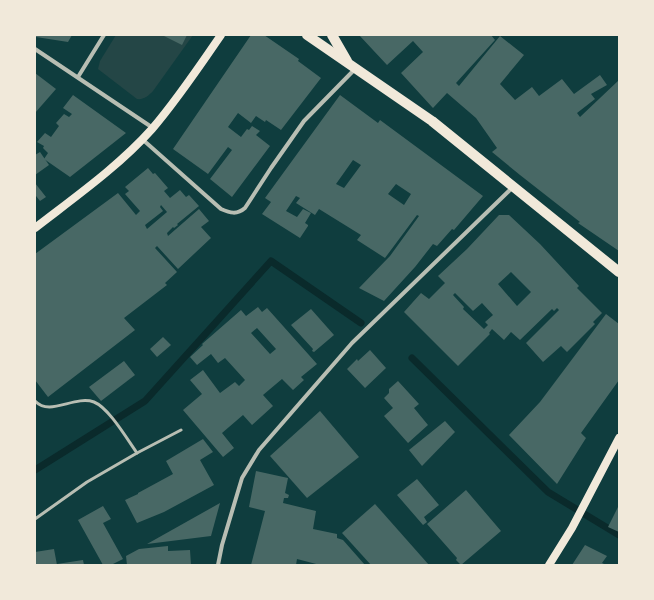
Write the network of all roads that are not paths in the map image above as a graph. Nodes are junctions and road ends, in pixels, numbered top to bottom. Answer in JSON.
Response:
{"nodes":[{"id":1,"x":104,"y":35,"type":"edge"},
{"id":2,"x":221,"y":35,"type":"edge"},
{"id":3,"x":307,"y":35,"type":"edge"},
{"id":4,"x":332,"y":36,"type":"edge"},
{"id":5,"x":35,"y":49,"type":"edge"},
{"id":6,"x":352,"y":65,"type":"junction"},
{"id":7,"x":78,"y":77,"type":"junction"},
{"id":8,"x":153,"y":128,"type":"junction"},
{"id":9,"x":142,"y":139,"type":"junction"},
{"id":10,"x":513,"y":187,"type":"junction"},
{"id":11,"x":35,"y":228,"type":"edge"},
{"id":12,"x":619,"y":272,"type":"edge"},
{"id":13,"x":35,"y":401,"type":"edge"},
{"id":14,"x":181,"y":430,"type":"dead end"},
{"id":15,"x":619,"y":438,"type":"edge"},
{"id":16,"x":137,"y":453,"type":"junction"},
{"id":17,"x":35,"y":519,"type":"edge"},
{"id":18,"x":218,"y":565,"type":"edge"},
{"id":19,"x":549,"y":565,"type":"edge"}],
"edges":[{"from":1,"to":7,"type":"street"},
{"from":2,"to":8,"type":"main road"},
{"from":3,"to":6,"type":"main road"},
{"from":4,"to":6,"type":"main road"},
{"from":5,"to":7,"type":"street"},
{"from":6,"to":9,"type":"street"},
{"from":6,"to":10,"type":"main road"},
{"from":7,"to":8,"type":"street"},
{"from":8,"to":9,"type":"main road"},
{"from":9,"to":11,"type":"main road"},
{"from":10,"to":12,"type":"main road"},
{"from":10,"to":18,"type":"street"},
{"from":13,"to":16,"type":"lane"},
{"from":14,"to":16,"type":"lane"},
{"from":15,"to":19,"type":"main road"},
{"from":16,"to":17,"type":"lane"}]}
